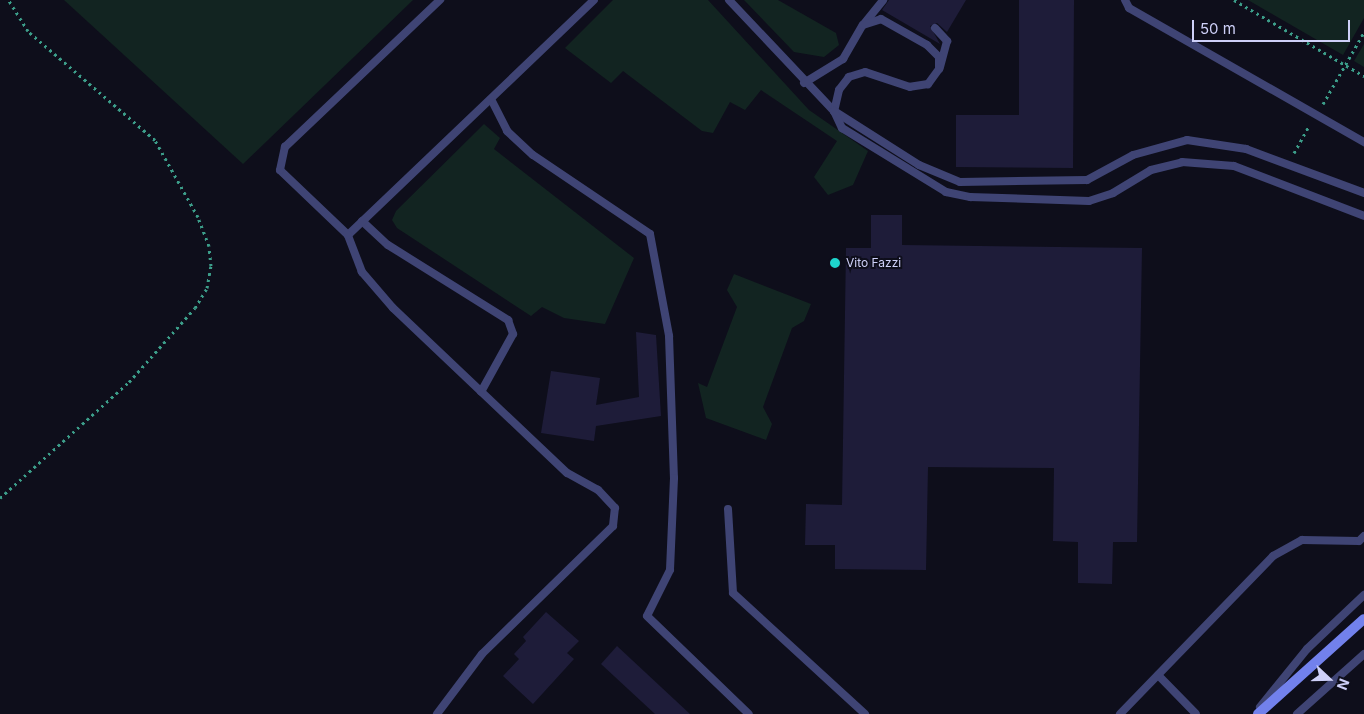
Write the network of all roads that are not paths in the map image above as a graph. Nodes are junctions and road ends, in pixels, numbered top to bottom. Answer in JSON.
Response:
{"nodes":[{"id":1,"x":440,"y":0,"type":"edge"},
{"id":2,"x":594,"y":0,"type":"edge"},
{"id":3,"x":729,"y":0,"type":"edge"},
{"id":4,"x":886,"y":0,"type":"edge"},
{"id":5,"x":1126,"y":0,"type":"edge"},
{"id":6,"x":863,"y":25,"type":"junction"},
{"id":7,"x":935,"y":28,"type":"dead end"},
{"id":8,"x":939,"y":69,"type":"junction"},
{"id":9,"x":804,"y":83,"type":"junction"},
{"id":10,"x":491,"y":98,"type":"junction"},
{"id":11,"x":834,"y":111,"type":"junction"},
{"id":12,"x":1364,"y":142,"type":"edge"},
{"id":13,"x":1364,"y":194,"type":"edge"},
{"id":14,"x":1364,"y":216,"type":"edge"},
{"id":15,"x":362,"y":221,"type":"junction"},
{"id":16,"x":348,"y":235,"type":"junction"},
{"id":17,"x":480,"y":392,"type":"junction"},
{"id":18,"x":728,"y":509,"type":"dead end"},
{"id":19,"x":1364,"y":536,"type":"edge"},
{"id":20,"x":1364,"y":595,"type":"edge"},
{"id":21,"x":1364,"y":619,"type":"edge"},
{"id":22,"x":1364,"y":654,"type":"edge"},
{"id":23,"x":1158,"y":675,"type":"junction"},
{"id":24,"x":437,"y":714,"type":"edge"},
{"id":25,"x":749,"y":714,"type":"edge"},
{"id":26,"x":865,"y":714,"type":"edge"},
{"id":27,"x":1120,"y":714,"type":"edge"},
{"id":28,"x":1196,"y":714,"type":"edge"},
{"id":29,"x":1256,"y":714,"type":"edge"},
{"id":30,"x":1297,"y":714,"type":"edge"}],
"edges":[{"from":1,"to":16,"type":"lane"},
{"from":2,"to":10,"type":"lane"},
{"from":3,"to":9,"type":"lane"},
{"from":4,"to":6,"type":"lane"},
{"from":5,"to":12,"type":"lane"},
{"from":6,"to":8,"type":"lane"},
{"from":6,"to":9,"type":"lane"},
{"from":7,"to":8,"type":"lane"},
{"from":8,"to":11,"type":"lane"},
{"from":9,"to":11,"type":"lane"},
{"from":10,"to":15,"type":"lane"},
{"from":10,"to":25,"type":"lane"},
{"from":11,"to":13,"type":"lane"},
{"from":11,"to":14,"type":"lane"},
{"from":15,"to":16,"type":"lane"},
{"from":15,"to":17,"type":"lane"},
{"from":16,"to":17,"type":"lane"},
{"from":17,"to":24,"type":"lane"},
{"from":18,"to":26,"type":"lane"},
{"from":19,"to":23,"type":"lane"},
{"from":20,"to":29,"type":"lane"},
{"from":21,"to":29,"type":"street"},
{"from":22,"to":30,"type":"lane"},
{"from":23,"to":27,"type":"lane"},
{"from":23,"to":28,"type":"lane"}]}
